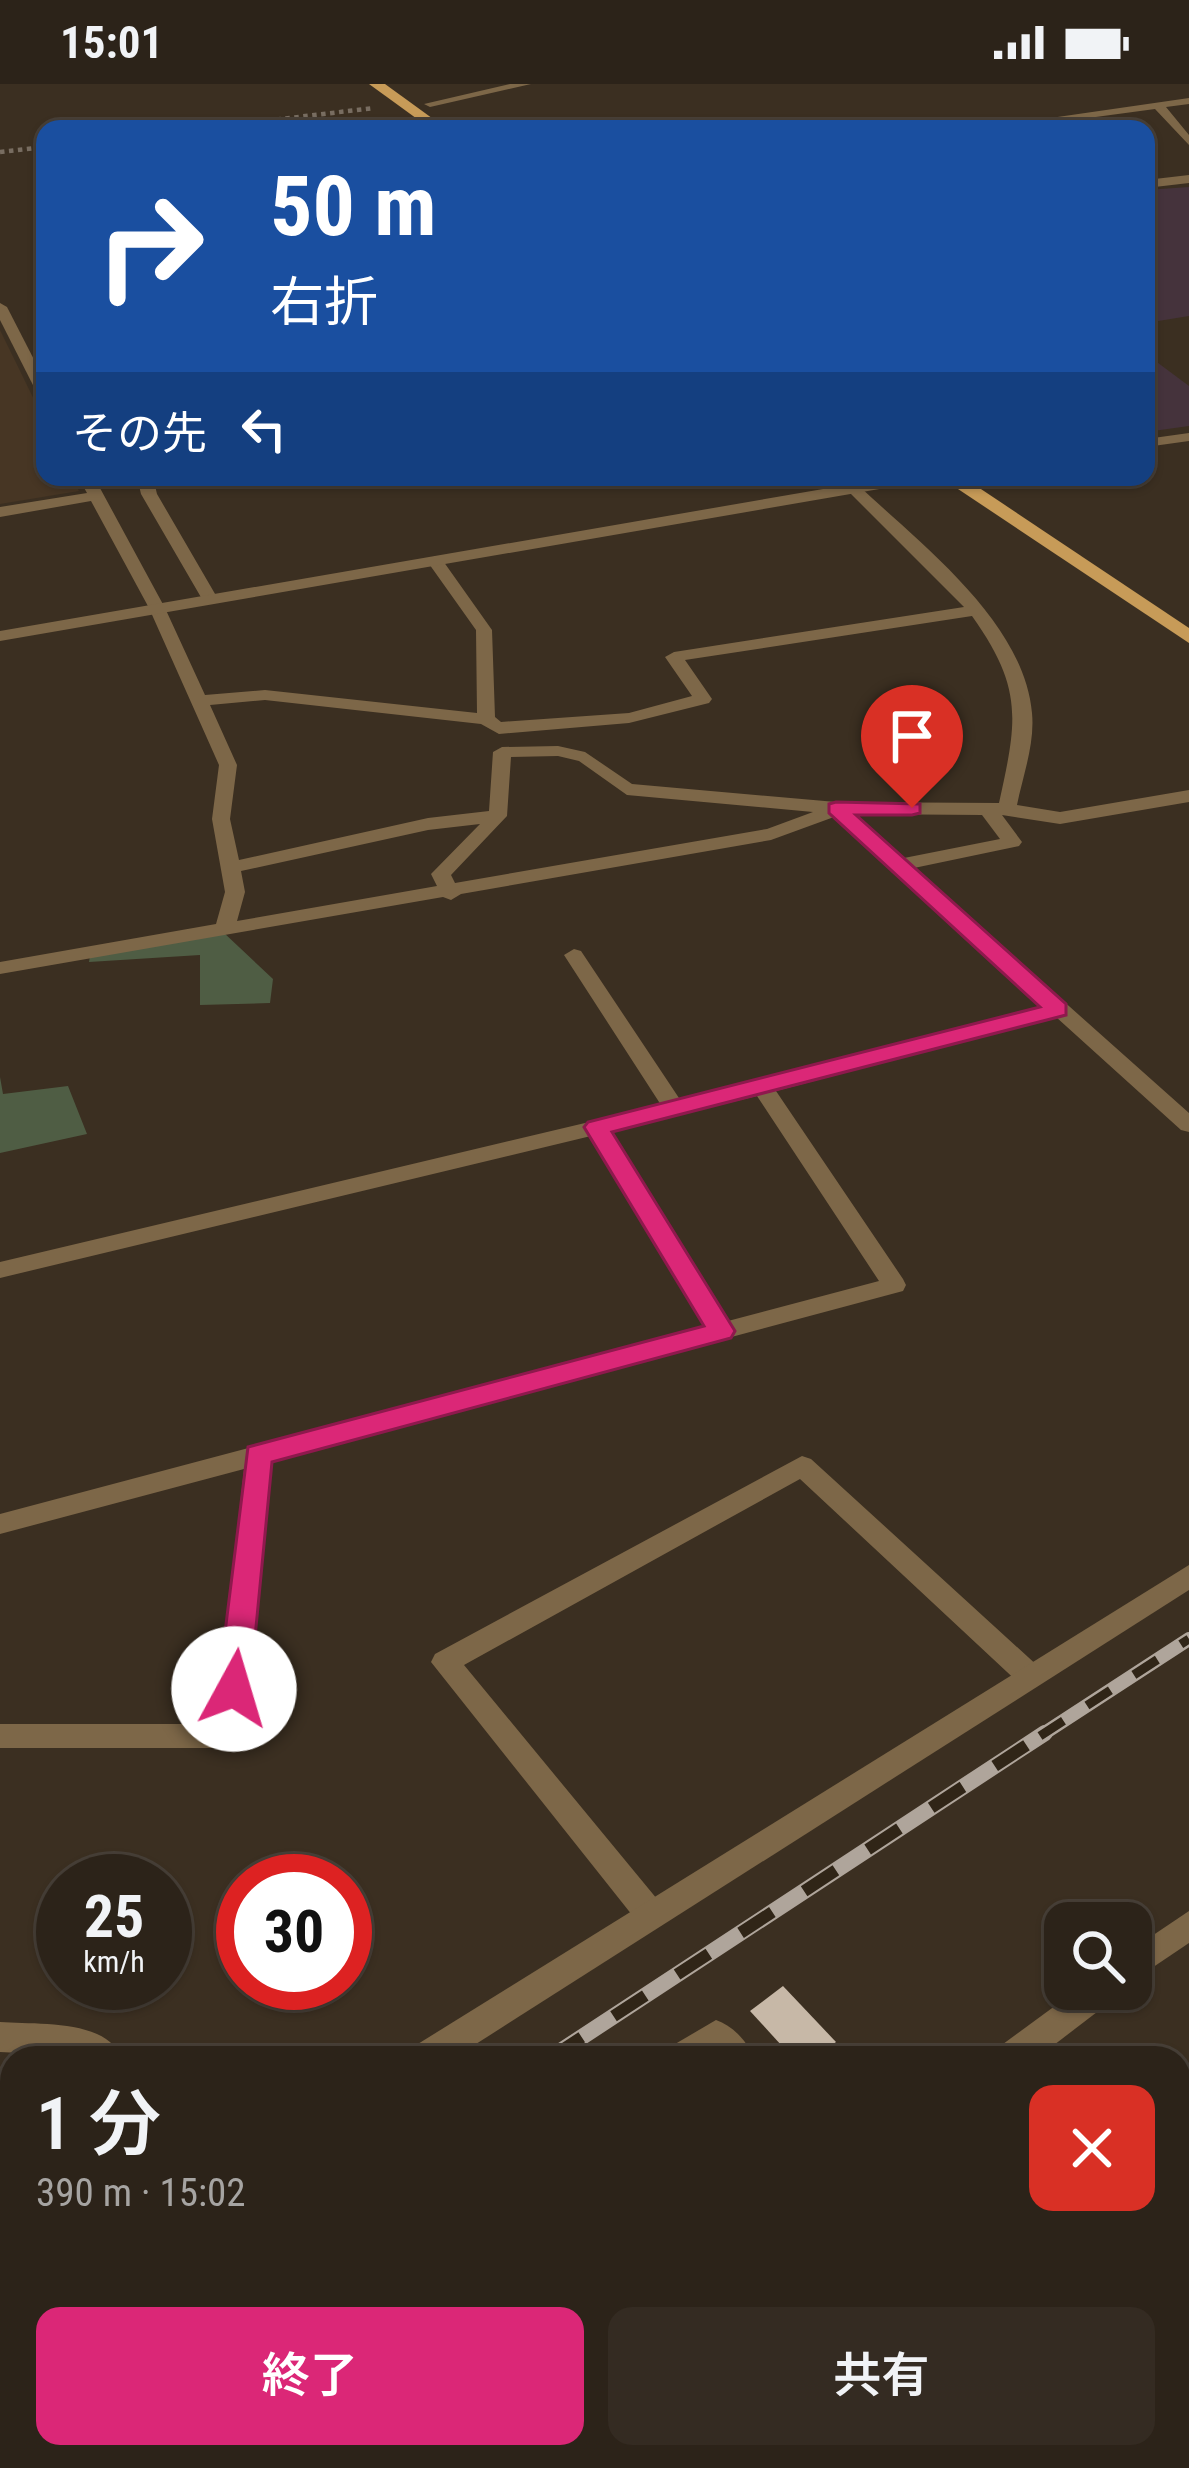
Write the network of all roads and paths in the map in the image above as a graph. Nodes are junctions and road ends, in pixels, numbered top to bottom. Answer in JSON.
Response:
{"nodes":[{"id":1,"x":376,"y":84,"type":"edge"},
{"id":2,"x":403,"y":84,"type":"edge"},
{"id":3,"x":526,"y":84,"type":"edge"},
{"id":4,"x":1189,"y":101,"type":"edge"},
{"id":5,"x":405,"y":104,"type":"junction"},
{"id":6,"x":430,"y":104,"type":"junction"},
{"id":7,"x":1158,"y":104,"type":"junction"},
{"id":8,"x":271,"y":120,"type":"edge"},
{"id":9,"x":427,"y":120,"type":"edge"},
{"id":10,"x":453,"y":120,"type":"edge"},
{"id":11,"x":1045,"y":120,"type":"edge"},
{"id":12,"x":1189,"y":142,"type":"edge"},
{"id":13,"x":36,"y":148,"type":"edge"},
{"id":14,"x":0,"y":152,"type":"edge"},
{"id":15,"x":1189,"y":179,"type":"edge"},
{"id":16,"x":1155,"y":183,"type":"edge"},
{"id":17,"x":0,"y":307,"type":"edge"},
{"id":18,"x":36,"y":371,"type":"edge"},
{"id":19,"x":1189,"y":437,"type":"edge"},
{"id":20,"x":1155,"y":442,"type":"edge"},
{"id":21,"x":91,"y":486,"type":"edge"},
{"id":22,"x":147,"y":486,"type":"edge"},
{"id":23,"x":875,"y":486,"type":"edge"},
{"id":24,"x":963,"y":486,"type":"edge"},
{"id":25,"x":855,"y":490,"type":"junction"},
{"id":26,"x":96,"y":496,"type":"junction"},
{"id":27,"x":0,"y":512,"type":"edge"},
{"id":28,"x":435,"y":561,"type":"junction"},
{"id":29,"x":210,"y":599,"type":"junction"},
{"id":30,"x":157,"y":608,"type":"junction"},
{"id":31,"x":974,"y":611,"type":"junction"},
{"id":32,"x":0,"y":636,"type":"edge"},
{"id":33,"x":1189,"y":637,"type":"edge"},
{"id":34,"x":199,"y":701,"type":"junction"},
{"id":35,"x":492,"y":723,"type":"junction"},
{"id":36,"x":502,"y":752,"type":"junction"},
{"id":37,"x":1189,"y":796,"type":"edge"},
{"id":38,"x":836,"y":808,"type":"junction"},
{"id":39,"x":997,"y":809,"type":"junction"},
{"id":40,"x":498,"y":816,"type":"junction"},
{"id":41,"x":900,"y":865,"type":"junction"},
{"id":42,"x":230,"y":868,"type":"junction"},
{"id":43,"x":451,"y":894,"type":"junction"},
{"id":44,"x":226,"y":925,"type":"junction"},
{"id":45,"x":574,"y":955,"type":"dead end"},
{"id":46,"x":0,"y":968,"type":"edge"},
{"id":47,"x":1057,"y":1010,"type":"junction"},
{"id":48,"x":763,"y":1088,"type":"junction"},
{"id":49,"x":675,"y":1108,"type":"junction"},
{"id":50,"x":1189,"y":1125,"type":"edge"},
{"id":51,"x":597,"y":1127,"type":"junction"},
{"id":52,"x":0,"y":1270,"type":"edge"},
{"id":53,"x":722,"y":1331,"type":"junction"},
{"id":54,"x":258,"y":1455,"type":"junction"},
{"id":55,"x":0,"y":1524,"type":"edge"},
{"id":56,"x":1189,"y":1576,"type":"edge"},
{"id":57,"x":1030,"y":1676,"type":"junction"},
{"id":58,"x":0,"y":1736,"type":"edge"},
{"id":59,"x":651,"y":1915,"type":"junction"},
{"id":60,"x":1189,"y":1925,"type":"edge"},
{"id":61,"x":1152,"y":1952,"type":"edge"},
{"id":62,"x":1075,"y":2010,"type":"edge"},
{"id":63,"x":0,"y":2037,"type":"edge"},
{"id":64,"x":84,"y":2046,"type":"edge"},
{"id":65,"x":444,"y":2046,"type":"edge"},
{"id":66,"x":700,"y":2046,"type":"edge"},
{"id":67,"x":727,"y":2046,"type":"edge"},
{"id":68,"x":1027,"y":2046,"type":"edge"}],
"edges":[{"from":1,"to":5,"type":"main road"},
{"from":2,"to":6,"type":"main road"},
{"from":3,"to":6,"type":"street"},
{"from":4,"to":7,"type":"street"},
{"from":5,"to":8,"type":"path"},
{"from":5,"to":9,"type":"main road"},
{"from":6,"to":10,"type":"main road"},
{"from":7,"to":11,"type":"street"},
{"from":7,"to":12,"type":"street"},
{"from":13,"to":14,"type":"path"},
{"from":15,"to":16,"type":"street"},
{"from":17,"to":18,"type":"street"},
{"from":19,"to":20,"type":"street"},
{"from":21,"to":26,"type":"street"},
{"from":22,"to":29,"type":"street"},
{"from":23,"to":25,"type":"street"},
{"from":24,"to":33,"type":"main road"},
{"from":25,"to":28,"type":"street"},
{"from":25,"to":31,"type":"street"},
{"from":26,"to":27,"type":"street"},
{"from":26,"to":30,"type":"street"},
{"from":28,"to":29,"type":"street"},
{"from":28,"to":35,"type":"street"},
{"from":29,"to":30,"type":"street"},
{"from":30,"to":32,"type":"street"},
{"from":30,"to":34,"type":"street"},
{"from":31,"to":35,"type":"street"},
{"from":31,"to":39,"type":"street"},
{"from":34,"to":35,"type":"street"},
{"from":34,"to":42,"type":"street"},
{"from":35,"to":36,"type":"street"},
{"from":36,"to":38,"type":"street"},
{"from":36,"to":40,"type":"street"},
{"from":37,"to":39,"type":"street"},
{"from":38,"to":39,"type":"street"},
{"from":38,"to":41,"type":"street"},
{"from":38,"to":43,"type":"street"},
{"from":39,"to":41,"type":"street"},
{"from":40,"to":42,"type":"street"},
{"from":40,"to":43,"type":"street"},
{"from":41,"to":47,"type":"street"},
{"from":42,"to":44,"type":"street"},
{"from":43,"to":44,"type":"street"},
{"from":44,"to":46,"type":"street"},
{"from":45,"to":49,"type":"street"},
{"from":47,"to":48,"type":"street"},
{"from":47,"to":50,"type":"street"},
{"from":48,"to":49,"type":"street"},
{"from":48,"to":53,"type":"street"},
{"from":49,"to":51,"type":"street"},
{"from":51,"to":52,"type":"street"},
{"from":51,"to":53,"type":"street"},
{"from":53,"to":54,"type":"street"},
{"from":54,"to":55,"type":"street"},
{"from":54,"to":58,"type":"street"},
{"from":56,"to":57,"type":"street"},
{"from":57,"to":59,"type":"street"},
{"from":57,"to":59,"type":"street"},
{"from":59,"to":65,"type":"street"},
{"from":60,"to":61,"type":"street"},
{"from":62,"to":68,"type":"street"},
{"from":63,"to":64,"type":"street"},
{"from":66,"to":67,"type":"street"}]}
